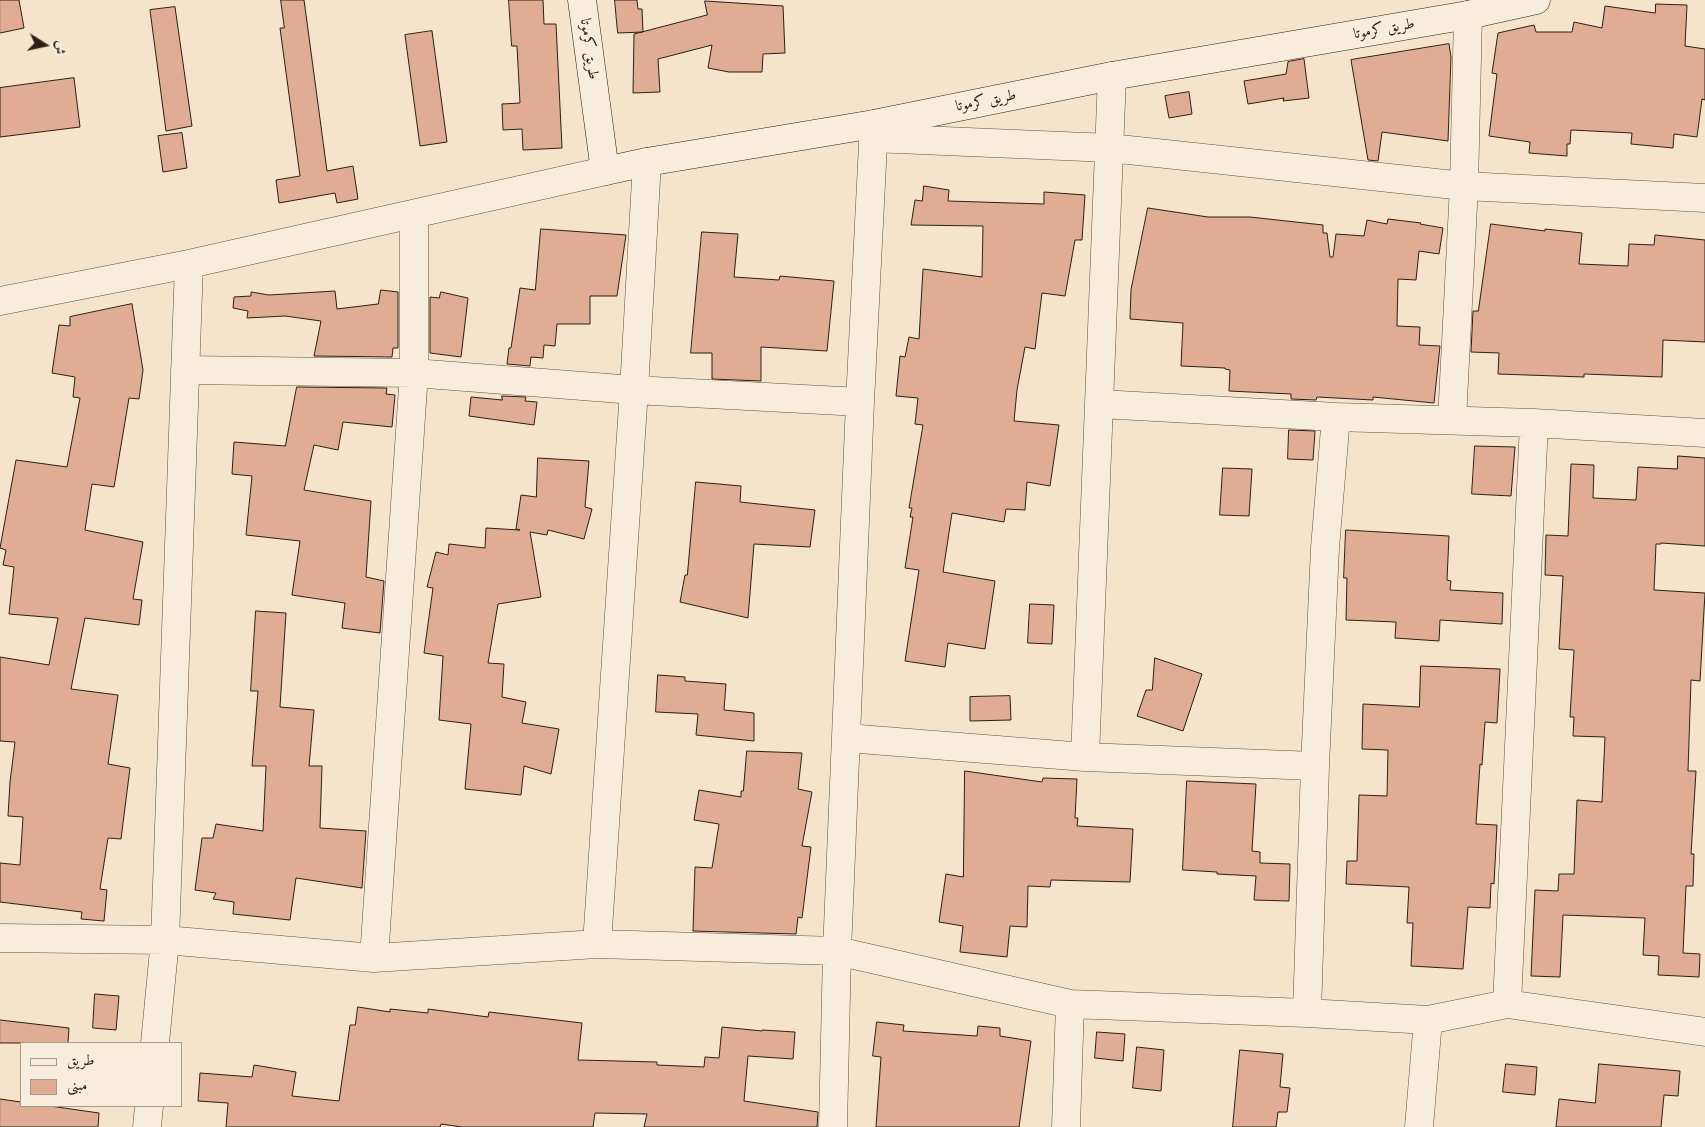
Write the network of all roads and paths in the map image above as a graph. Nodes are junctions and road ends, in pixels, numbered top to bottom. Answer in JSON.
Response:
{"nodes":[{"id":1,"x":582,"y":0,"type":"edge"},
{"id":2,"x":1536,"y":0,"type":"edge"},
{"id":3,"x":1468,"y":15,"type":"junction"},
{"id":4,"x":1112,"y":76,"type":"junction"},
{"id":5,"x":874,"y":131,"type":"junction"},
{"id":6,"x":1110,"y":148,"type":"junction"},
{"id":7,"x":647,"y":162,"type":"junction"},
{"id":8,"x":605,"y":171,"type":"junction"},
{"id":9,"x":1464,"y":186,"type":"junction"},
{"id":10,"x":1705,"y":198,"type":"edge"},
{"id":11,"x":414,"y":214,"type":"junction"},
{"id":12,"x":190,"y":264,"type":"junction"},
{"id":13,"x":0,"y":301,"type":"edge"},
{"id":14,"x":185,"y":370,"type":"junction"},
{"id":15,"x":414,"y":373,"type":"junction"},
{"id":16,"x":634,"y":390,"type":"junction"},
{"id":17,"x":860,"y":402,"type":"junction"},
{"id":18,"x":1100,"y":404,"type":"junction"},
{"id":19,"x":1336,"y":417,"type":"junction"},
{"id":20,"x":1452,"y":420,"type":"junction"},
{"id":21,"x":1534,"y":423,"type":"junction"},
{"id":22,"x":1705,"y":433,"type":"edge"},
{"id":23,"x":847,"y":738,"type":"junction"},
{"id":24,"x":1085,"y":757,"type":"junction"},
{"id":25,"x":1315,"y":766,"type":"junction"},
{"id":26,"x":0,"y":938,"type":"edge"},
{"id":27,"x":165,"y":940,"type":"junction"},
{"id":28,"x":597,"y":944,"type":"junction"},
{"id":29,"x":837,"y":951,"type":"junction"},
{"id":30,"x":374,"y":958,"type":"junction"},
{"id":31,"x":1070,"y":1004,"type":"junction"},
{"id":32,"x":1507,"y":1004,"type":"junction"},
{"id":33,"x":1307,"y":1014,"type":"junction"},
{"id":34,"x":1428,"y":1020,"type":"junction"},
{"id":35,"x":1705,"y":1032,"type":"edge"},
{"id":36,"x":155,"y":1042,"type":"edge"},
{"id":37,"x":149,"y":1107,"type":"edge"},
{"id":38,"x":147,"y":1127,"type":"edge"},
{"id":39,"x":833,"y":1127,"type":"edge"},
{"id":40,"x":1066,"y":1127,"type":"edge"},
{"id":41,"x":1419,"y":1127,"type":"edge"}],
"edges":[{"from":1,"to":8,"type":"street","name":"طريق كرموتا"},
{"from":2,"to":3,"type":"street","name":"طريق كرموتا"},
{"from":3,"to":4,"type":"street","name":"طريق كرموتا"},
{"from":3,"to":9,"type":"street"},
{"from":4,"to":5,"type":"street","name":"طريق كرموتا"},
{"from":4,"to":6,"type":"street"},
{"from":5,"to":6,"type":"street"},
{"from":5,"to":7,"type":"street","name":"طريق كرموتا"},
{"from":5,"to":17,"type":"street"},
{"from":6,"to":9,"type":"street"},
{"from":6,"to":18,"type":"street"},
{"from":7,"to":8,"type":"street","name":"طريق كرموتا"},
{"from":7,"to":16,"type":"street"},
{"from":8,"to":11,"type":"street"},
{"from":9,"to":10,"type":"street"},
{"from":9,"to":20,"type":"street"},
{"from":11,"to":12,"type":"street"},
{"from":11,"to":15,"type":"street"},
{"from":12,"to":13,"type":"street"},
{"from":12,"to":14,"type":"street"},
{"from":14,"to":15,"type":"street"},
{"from":14,"to":27,"type":"street"},
{"from":15,"to":16,"type":"street"},
{"from":15,"to":30,"type":"street"},
{"from":16,"to":17,"type":"street"},
{"from":16,"to":28,"type":"street"},
{"from":17,"to":23,"type":"street"},
{"from":18,"to":19,"type":"street"},
{"from":18,"to":24,"type":"street"},
{"from":19,"to":20,"type":"street"},
{"from":19,"to":25,"type":"street"},
{"from":20,"to":21,"type":"street"},
{"from":21,"to":22,"type":"street"},
{"from":21,"to":32,"type":"street"},
{"from":23,"to":24,"type":"street"},
{"from":23,"to":29,"type":"street"},
{"from":24,"to":25,"type":"street"},
{"from":25,"to":33,"type":"street"},
{"from":26,"to":27,"type":"street"},
{"from":27,"to":30,"type":"street"},
{"from":27,"to":36,"type":"street"},
{"from":28,"to":29,"type":"street"},
{"from":28,"to":30,"type":"street"},
{"from":29,"to":31,"type":"street"},
{"from":29,"to":39,"type":"street"},
{"from":31,"to":33,"type":"street"},
{"from":31,"to":40,"type":"street"},
{"from":32,"to":34,"type":"street"},
{"from":32,"to":35,"type":"street"},
{"from":33,"to":34,"type":"street"},
{"from":34,"to":41,"type":"street"},
{"from":37,"to":38,"type":"street"}]}
